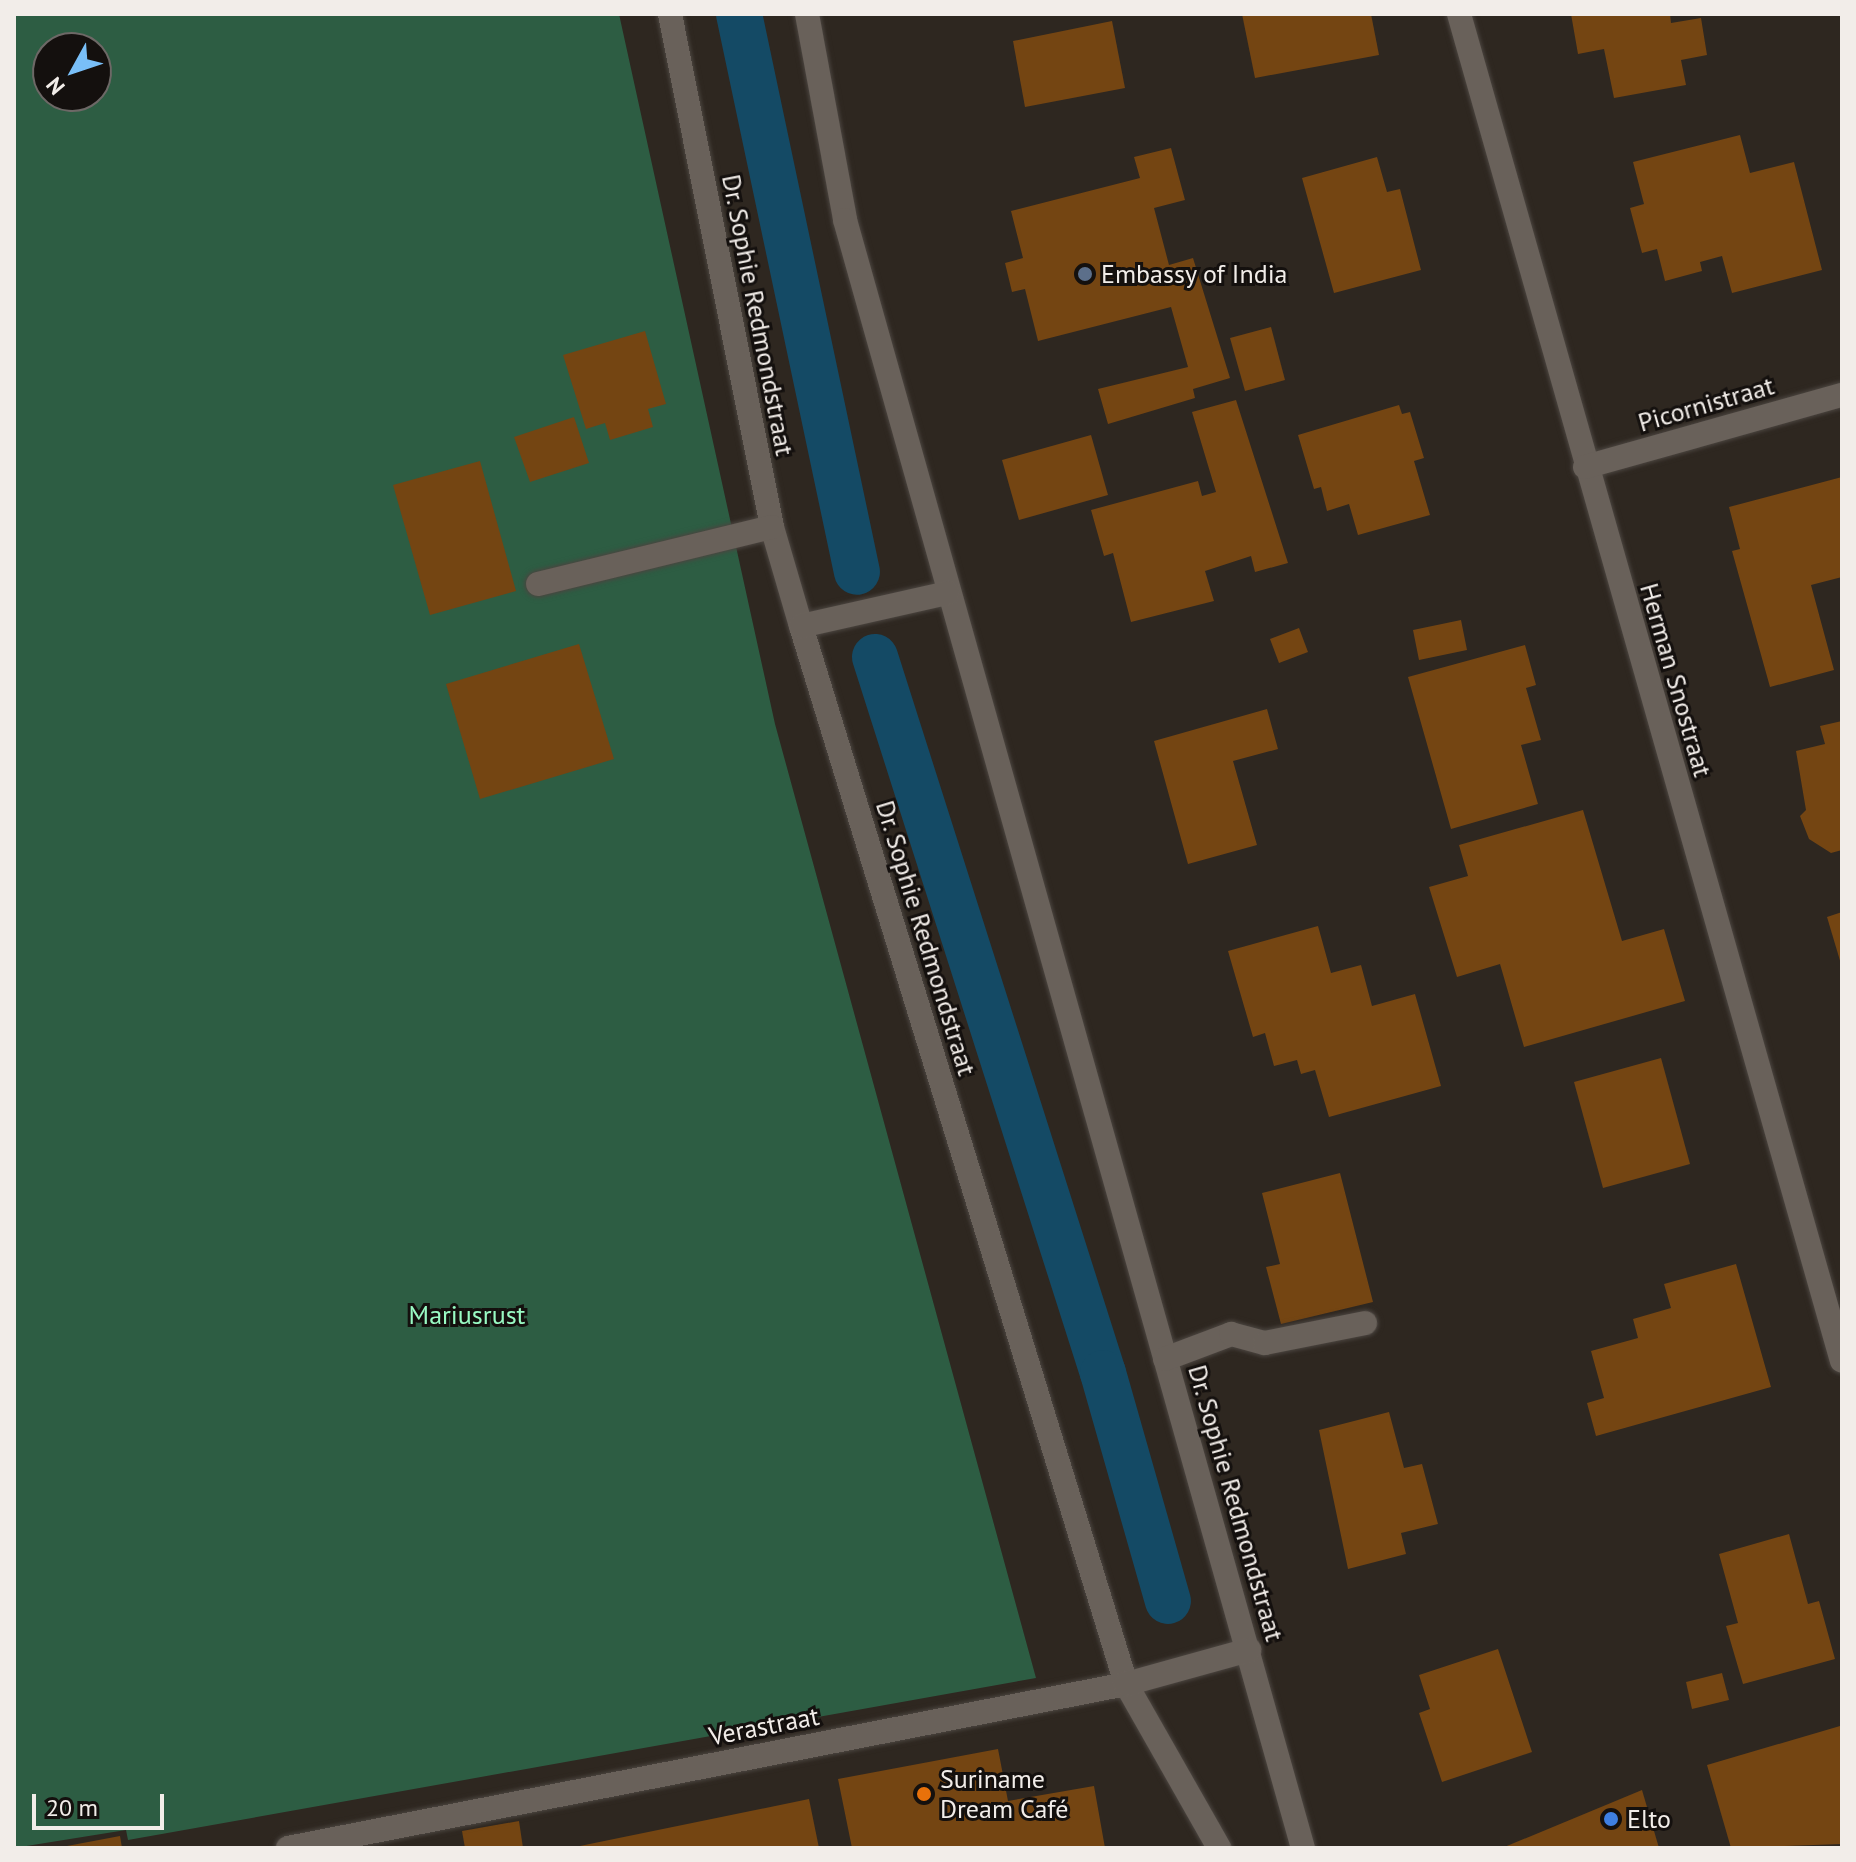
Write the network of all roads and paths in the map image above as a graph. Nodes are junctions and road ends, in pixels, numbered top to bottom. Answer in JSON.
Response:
{"nodes":[{"id":1,"x":670,"y":14,"type":"edge"},
{"id":2,"x":807,"y":14,"type":"edge"},
{"id":3,"x":1459,"y":14,"type":"edge"},
{"id":4,"x":1842,"y":395,"type":"edge"},
{"id":5,"x":1585,"y":467,"type":"junction"},
{"id":6,"x":772,"y":527,"type":"junction"},
{"id":7,"x":538,"y":584,"type":"dead end"},
{"id":8,"x":947,"y":593,"type":"junction"},
{"id":9,"x":801,"y":626,"type":"junction"},
{"id":10,"x":1365,"y":1323,"type":"dead end"},
{"id":11,"x":1165,"y":1359,"type":"junction"},
{"id":12,"x":1842,"y":1361,"type":"edge"},
{"id":13,"x":1249,"y":1650,"type":"junction"},
{"id":14,"x":1126,"y":1684,"type":"junction"},
{"id":15,"x":288,"y":1848,"type":"edge"},
{"id":16,"x":1219,"y":1848,"type":"edge"},
{"id":17,"x":1303,"y":1848,"type":"edge"}],
"edges":[{"from":1,"to":6,"type":"street","name":"Dr. Sophie Redmondstraat"},
{"from":2,"to":8,"type":"street","name":"Dr. Sophie Redmondstraat"},
{"from":3,"to":5,"type":"street","name":"Herman Snostraat"},
{"from":4,"to":5,"type":"street","name":"Picornistraat"},
{"from":5,"to":12,"type":"street","name":"Herman Snostraat"},
{"from":6,"to":7,"type":"street"},
{"from":6,"to":9,"type":"street","name":"Dr. Sophie Redmondstraat"},
{"from":8,"to":9,"type":"street"},
{"from":8,"to":11,"type":"street","name":"Dr. Sophie Redmondstraat"},
{"from":9,"to":14,"type":"street","name":"Dr. Sophie Redmondstraat"},
{"from":10,"to":11,"type":"street"},
{"from":11,"to":13,"type":"street","name":"Dr. Sophie Redmondstraat"},
{"from":13,"to":14,"type":"street","name":"Verastraat"},
{"from":13,"to":17,"type":"street","name":"Dr. Sophie Redmondstraat"},
{"from":14,"to":15,"type":"street","name":"Verastraat"},
{"from":14,"to":16,"type":"street","name":"Dr. Sophie Redmondstraat"}]}
